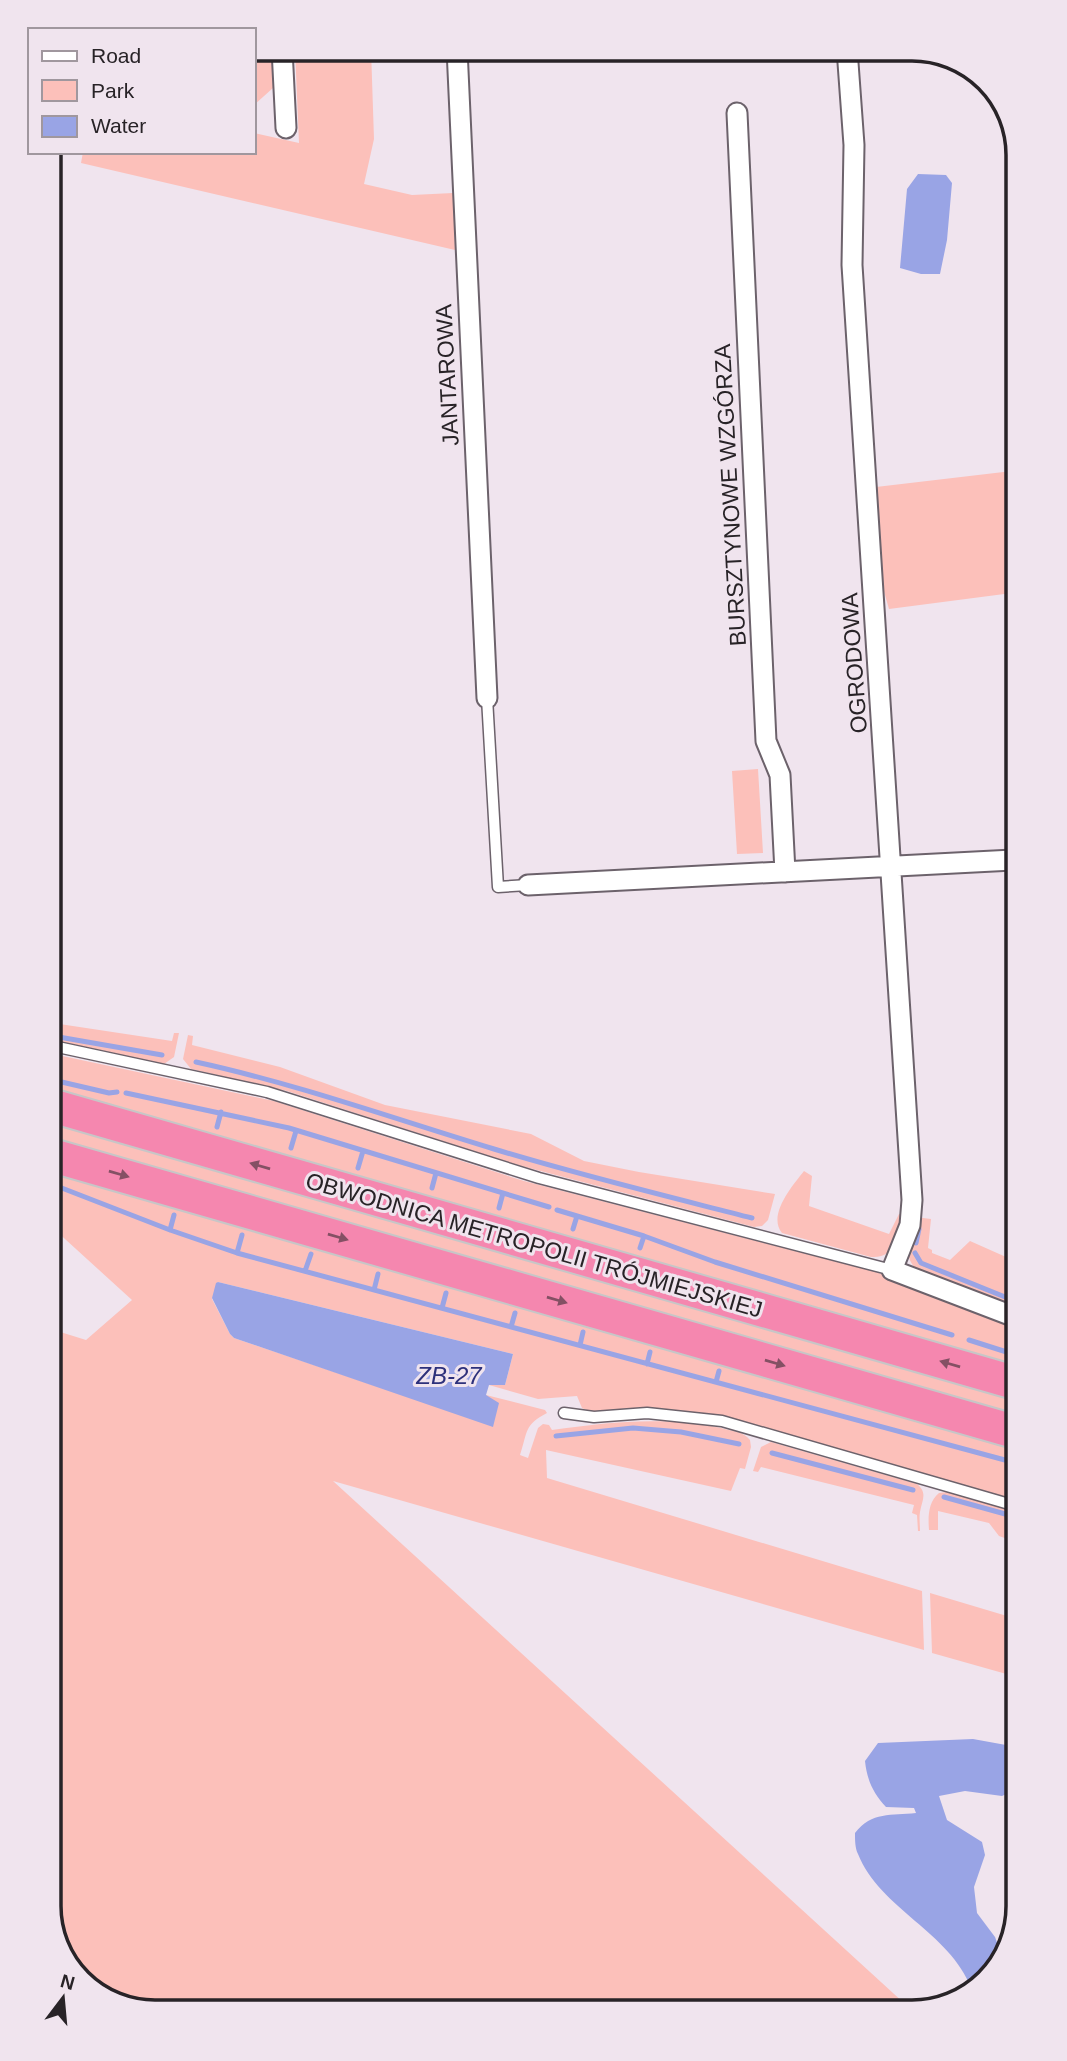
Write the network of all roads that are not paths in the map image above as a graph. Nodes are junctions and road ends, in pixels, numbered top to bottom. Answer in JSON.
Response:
{"nodes":[{"id":1,"x":283,"y":61,"type":"edge"},
{"id":2,"x":458,"y":61,"type":"edge"},
{"id":3,"x":848,"y":61,"type":"edge"},
{"id":4,"x":737,"y":113,"type":"dead end"},
{"id":5,"x":286,"y":128,"type":"dead end"},
{"id":6,"x":487,"y":698,"type":"joint"},
{"id":7,"x":1006,"y":860,"type":"edge"},
{"id":8,"x":891,"y":866,"type":"junction"},
{"id":9,"x":785,"y":872,"type":"junction"},
{"id":10,"x":528,"y":885,"type":"joint"},
{"id":11,"x":61,"y":1048,"type":"edge"},
{"id":12,"x":61,"y":1108,"type":"edge"},
{"id":13,"x":61,"y":1158,"type":"edge"},
{"id":14,"x":892,"y":1270,"type":"junction"},
{"id":15,"x":1006,"y":1314,"type":"edge"},
{"id":16,"x":1006,"y":1380,"type":"edge"},
{"id":17,"x":565,"y":1413,"type":"dead end"},
{"id":18,"x":1006,"y":1429,"type":"edge"},
{"id":19,"x":1006,"y":1503,"type":"edge"}],
"edges":[{"from":1,"to":5,"type":"street"},
{"from":2,"to":6,"type":"street","name":"JANTAROWA"},
{"from":3,"to":8,"type":"street","name":"OGRODOWA"},
{"from":4,"to":9,"type":"street","name":"BURSZTYNOWE WZGÓRZA"},
{"from":6,"to":10,"type":"lane"},
{"from":7,"to":8,"type":"street"},
{"from":8,"to":9,"type":"street"},
{"from":8,"to":14,"type":"street","name":"OGRODOWA"},
{"from":9,"to":10,"type":"street"},
{"from":11,"to":14,"type":"lane"},
{"from":16,"to":12,"type":"highway","name":"OBWODNICA METROPOLII TRÓJMIEJSKIEJ","one_way":true},
{"from":13,"to":18,"type":"highway","name":"OBWODNICA METROPOLII TRÓJMIEJSKIEJ","one_way":true},
{"from":14,"to":15,"type":"street"},
{"from":17,"to":19,"type":"lane"}]}
